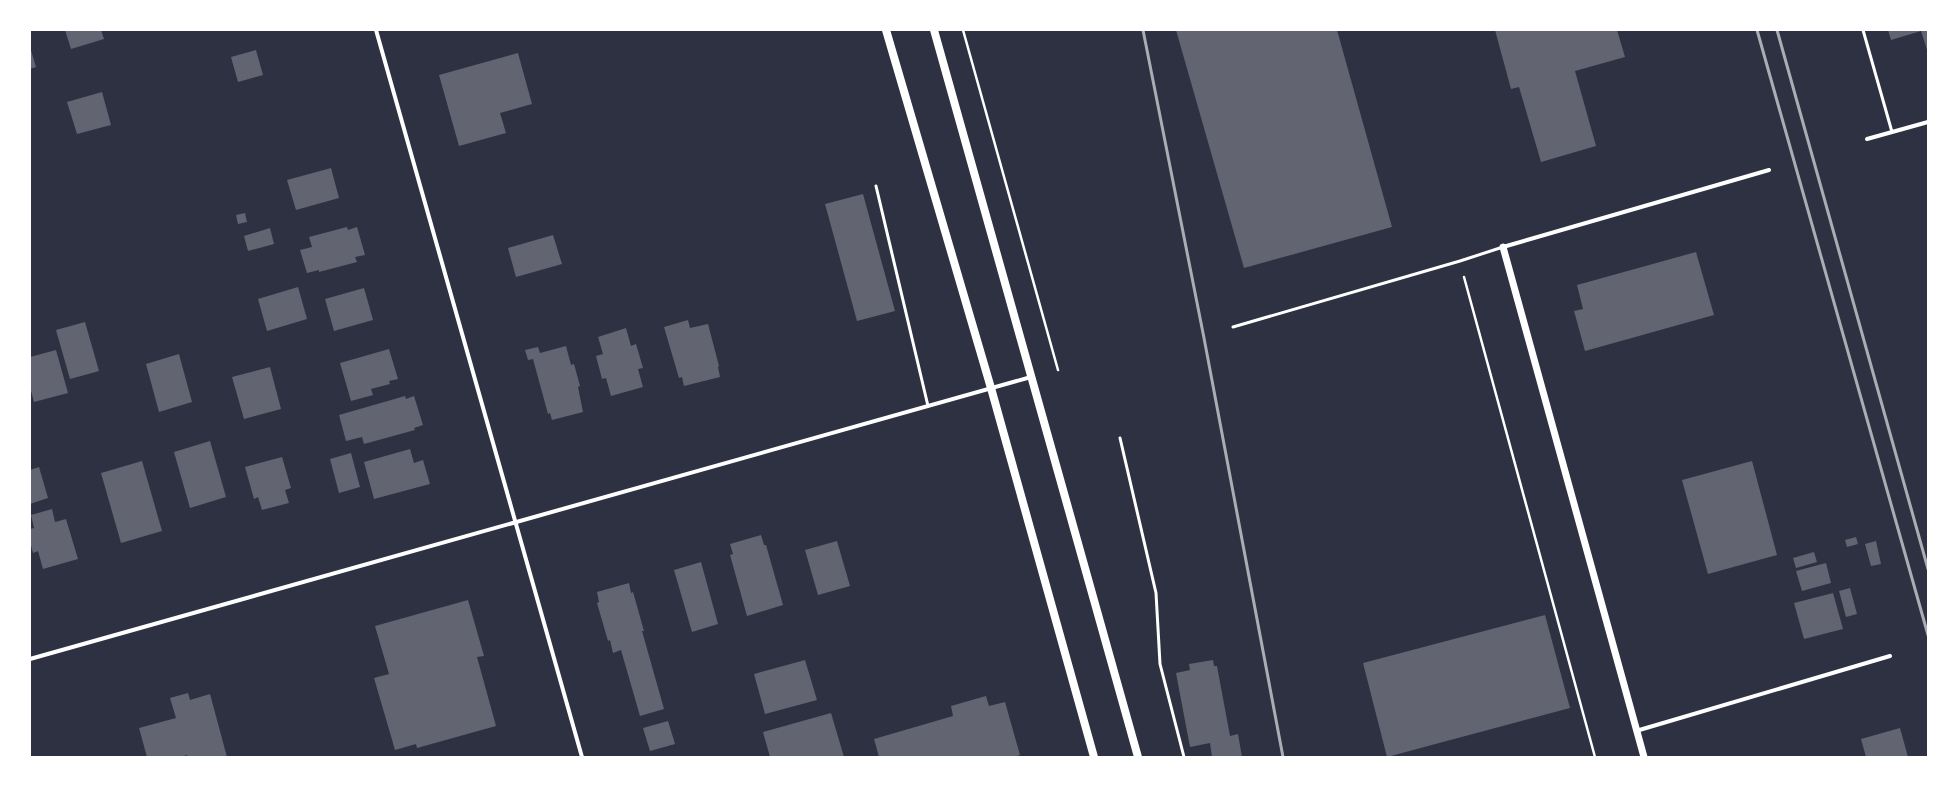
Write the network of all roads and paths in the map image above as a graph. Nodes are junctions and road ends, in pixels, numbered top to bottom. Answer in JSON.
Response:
{"nodes":[{"id":1,"x":376,"y":30,"type":"edge"},
{"id":2,"x":886,"y":30,"type":"edge"},
{"id":3,"x":934,"y":30,"type":"edge"},
{"id":4,"x":963,"y":30,"type":"edge"},
{"id":5,"x":1863,"y":30,"type":"edge"},
{"id":6,"x":1928,"y":122,"type":"edge"},
{"id":7,"x":1892,"y":132,"type":"junction"},
{"id":8,"x":1867,"y":139,"type":"dead end"},
{"id":9,"x":1768,"y":170,"type":"dead end"},
{"id":10,"x":876,"y":186,"type":"dead end"},
{"id":11,"x":1502,"y":247,"type":"junction"},
{"id":12,"x":1460,"y":261,"type":"junction"},
{"id":13,"x":1233,"y":327,"type":"dead end"},
{"id":14,"x":1058,"y":370,"type":"dead end"},
{"id":15,"x":1032,"y":377,"type":"junction"},
{"id":16,"x":991,"y":388,"type":"junction"},
{"id":17,"x":928,"y":406,"type":"junction"},
{"id":18,"x":1120,"y":438,"type":"dead end"},
{"id":19,"x":516,"y":522,"type":"junction"},
{"id":20,"x":1890,"y":656,"type":"dead end"},
{"id":21,"x":30,"y":659,"type":"edge"},
{"id":22,"x":1636,"y":731,"type":"junction"},
{"id":23,"x":582,"y":757,"type":"edge"},
{"id":24,"x":1094,"y":757,"type":"edge"},
{"id":25,"x":1138,"y":757,"type":"edge"},
{"id":26,"x":1184,"y":757,"type":"edge"},
{"id":27,"x":1595,"y":757,"type":"edge"},
{"id":28,"x":1644,"y":757,"type":"edge"}],
"edges":[{"from":1,"to":19,"type":"street"},
{"from":2,"to":16,"type":"main road"},
{"from":3,"to":15,"type":"main road"},
{"from":4,"to":14,"type":"path"},
{"from":5,"to":7,"type":"lane"},
{"from":6,"to":7,"type":"street"},
{"from":7,"to":8,"type":"street"},
{"from":9,"to":11,"type":"street"},
{"from":10,"to":17,"type":"lane"},
{"from":11,"to":12,"type":"lane"},
{"from":11,"to":22,"type":"street"},
{"from":12,"to":13,"type":"lane"},
{"from":12,"to":27,"type":"path"},
{"from":15,"to":16,"type":"street"},
{"from":15,"to":25,"type":"main road"},
{"from":16,"to":17,"type":"street"},
{"from":16,"to":24,"type":"main road"},
{"from":17,"to":19,"type":"street"},
{"from":18,"to":26,"type":"lane"},
{"from":19,"to":21,"type":"street"},
{"from":19,"to":23,"type":"street"},
{"from":20,"to":22,"type":"street"},
{"from":22,"to":28,"type":"street"}]}
